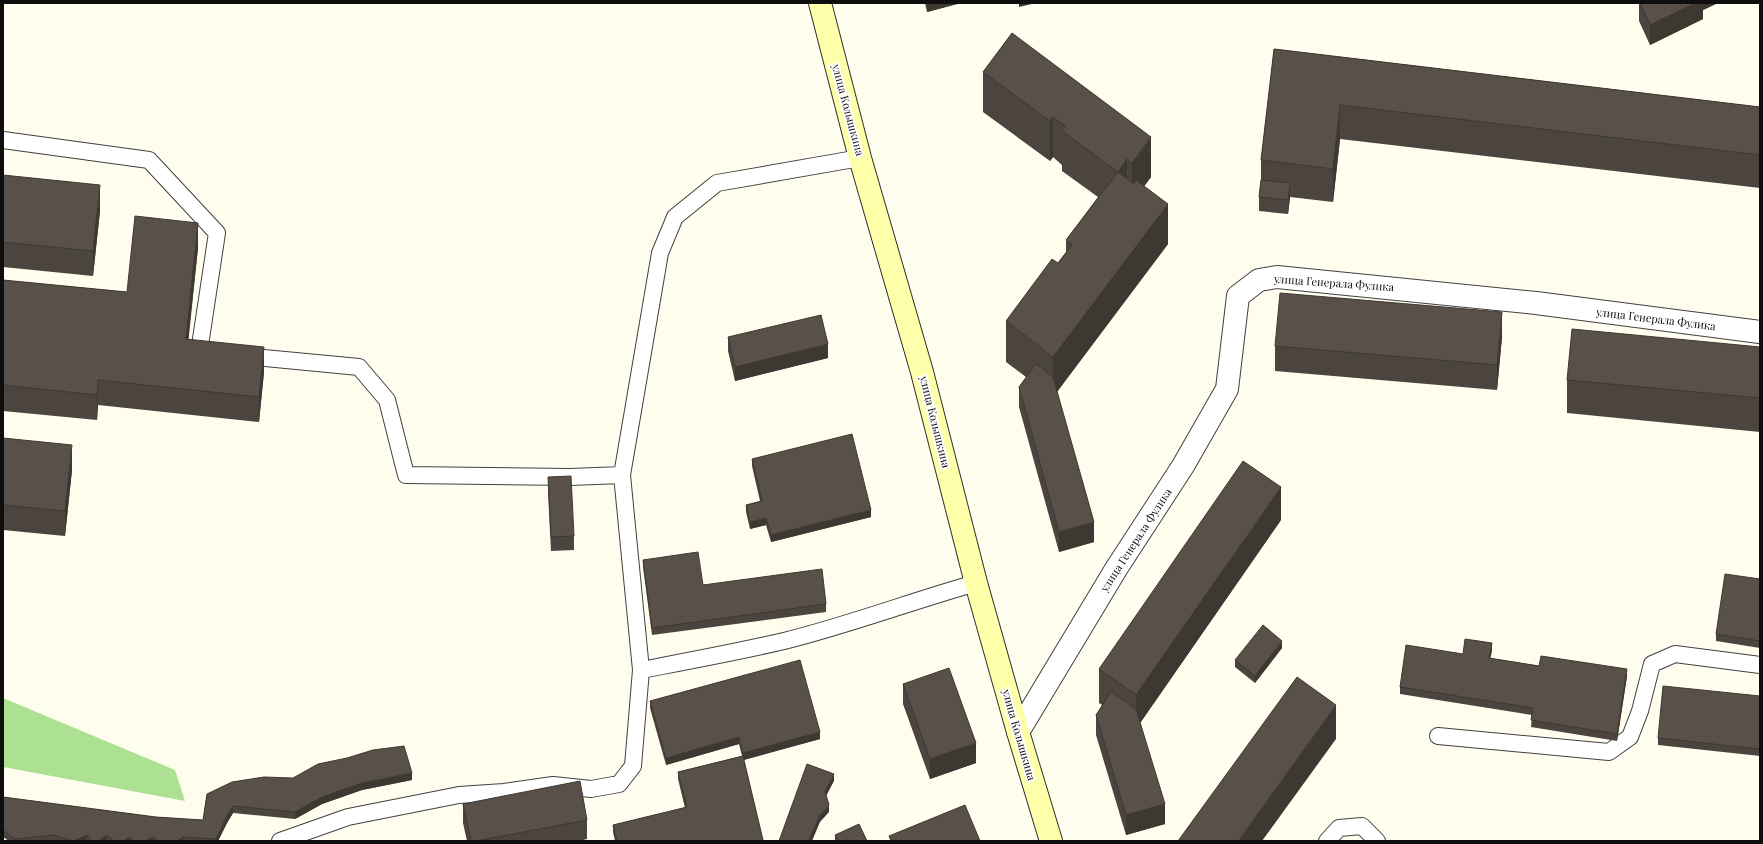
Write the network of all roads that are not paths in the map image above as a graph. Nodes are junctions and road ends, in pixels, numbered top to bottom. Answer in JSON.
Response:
{"nodes":[{"id":1,"x":820,"y":3,"type":"edge"},
{"id":2,"x":3,"y":140,"type":"edge"},
{"id":3,"x":860,"y":158,"type":"junction"},
{"id":4,"x":1760,"y":332,"type":"edge"},
{"id":5,"x":622,"y":475,"type":"junction"},
{"id":6,"x":976,"y":583,"type":"junction"},
{"id":7,"x":1760,"y":665,"type":"edge"},
{"id":8,"x":641,"y":670,"type":"junction"},
{"id":9,"x":1018,"y":732,"type":"junction"},
{"id":10,"x":1438,"y":736,"type":"dead end"},
{"id":11,"x":280,"y":841,"type":"edge"},
{"id":12,"x":1051,"y":841,"type":"edge"},
{"id":13,"x":1328,"y":841,"type":"edge"},
{"id":14,"x":1377,"y":841,"type":"edge"}],
"edges":[{"from":1,"to":3,"type":"street","name":"улица Колышкина"},
{"from":2,"to":5,"type":"lane"},
{"from":3,"to":5,"type":"lane"},
{"from":3,"to":6,"type":"street","name":"улица Колышкина"},
{"from":4,"to":9,"type":"street","name":"улица Генерала Фулика"},
{"from":5,"to":8,"type":"lane"},
{"from":6,"to":8,"type":"lane"},
{"from":6,"to":9,"type":"street","name":"улица Колышкина"},
{"from":7,"to":10,"type":"lane"},
{"from":8,"to":11,"type":"lane"},
{"from":9,"to":12,"type":"street","name":"улица Колышкина"},
{"from":13,"to":14,"type":"lane"}]}
